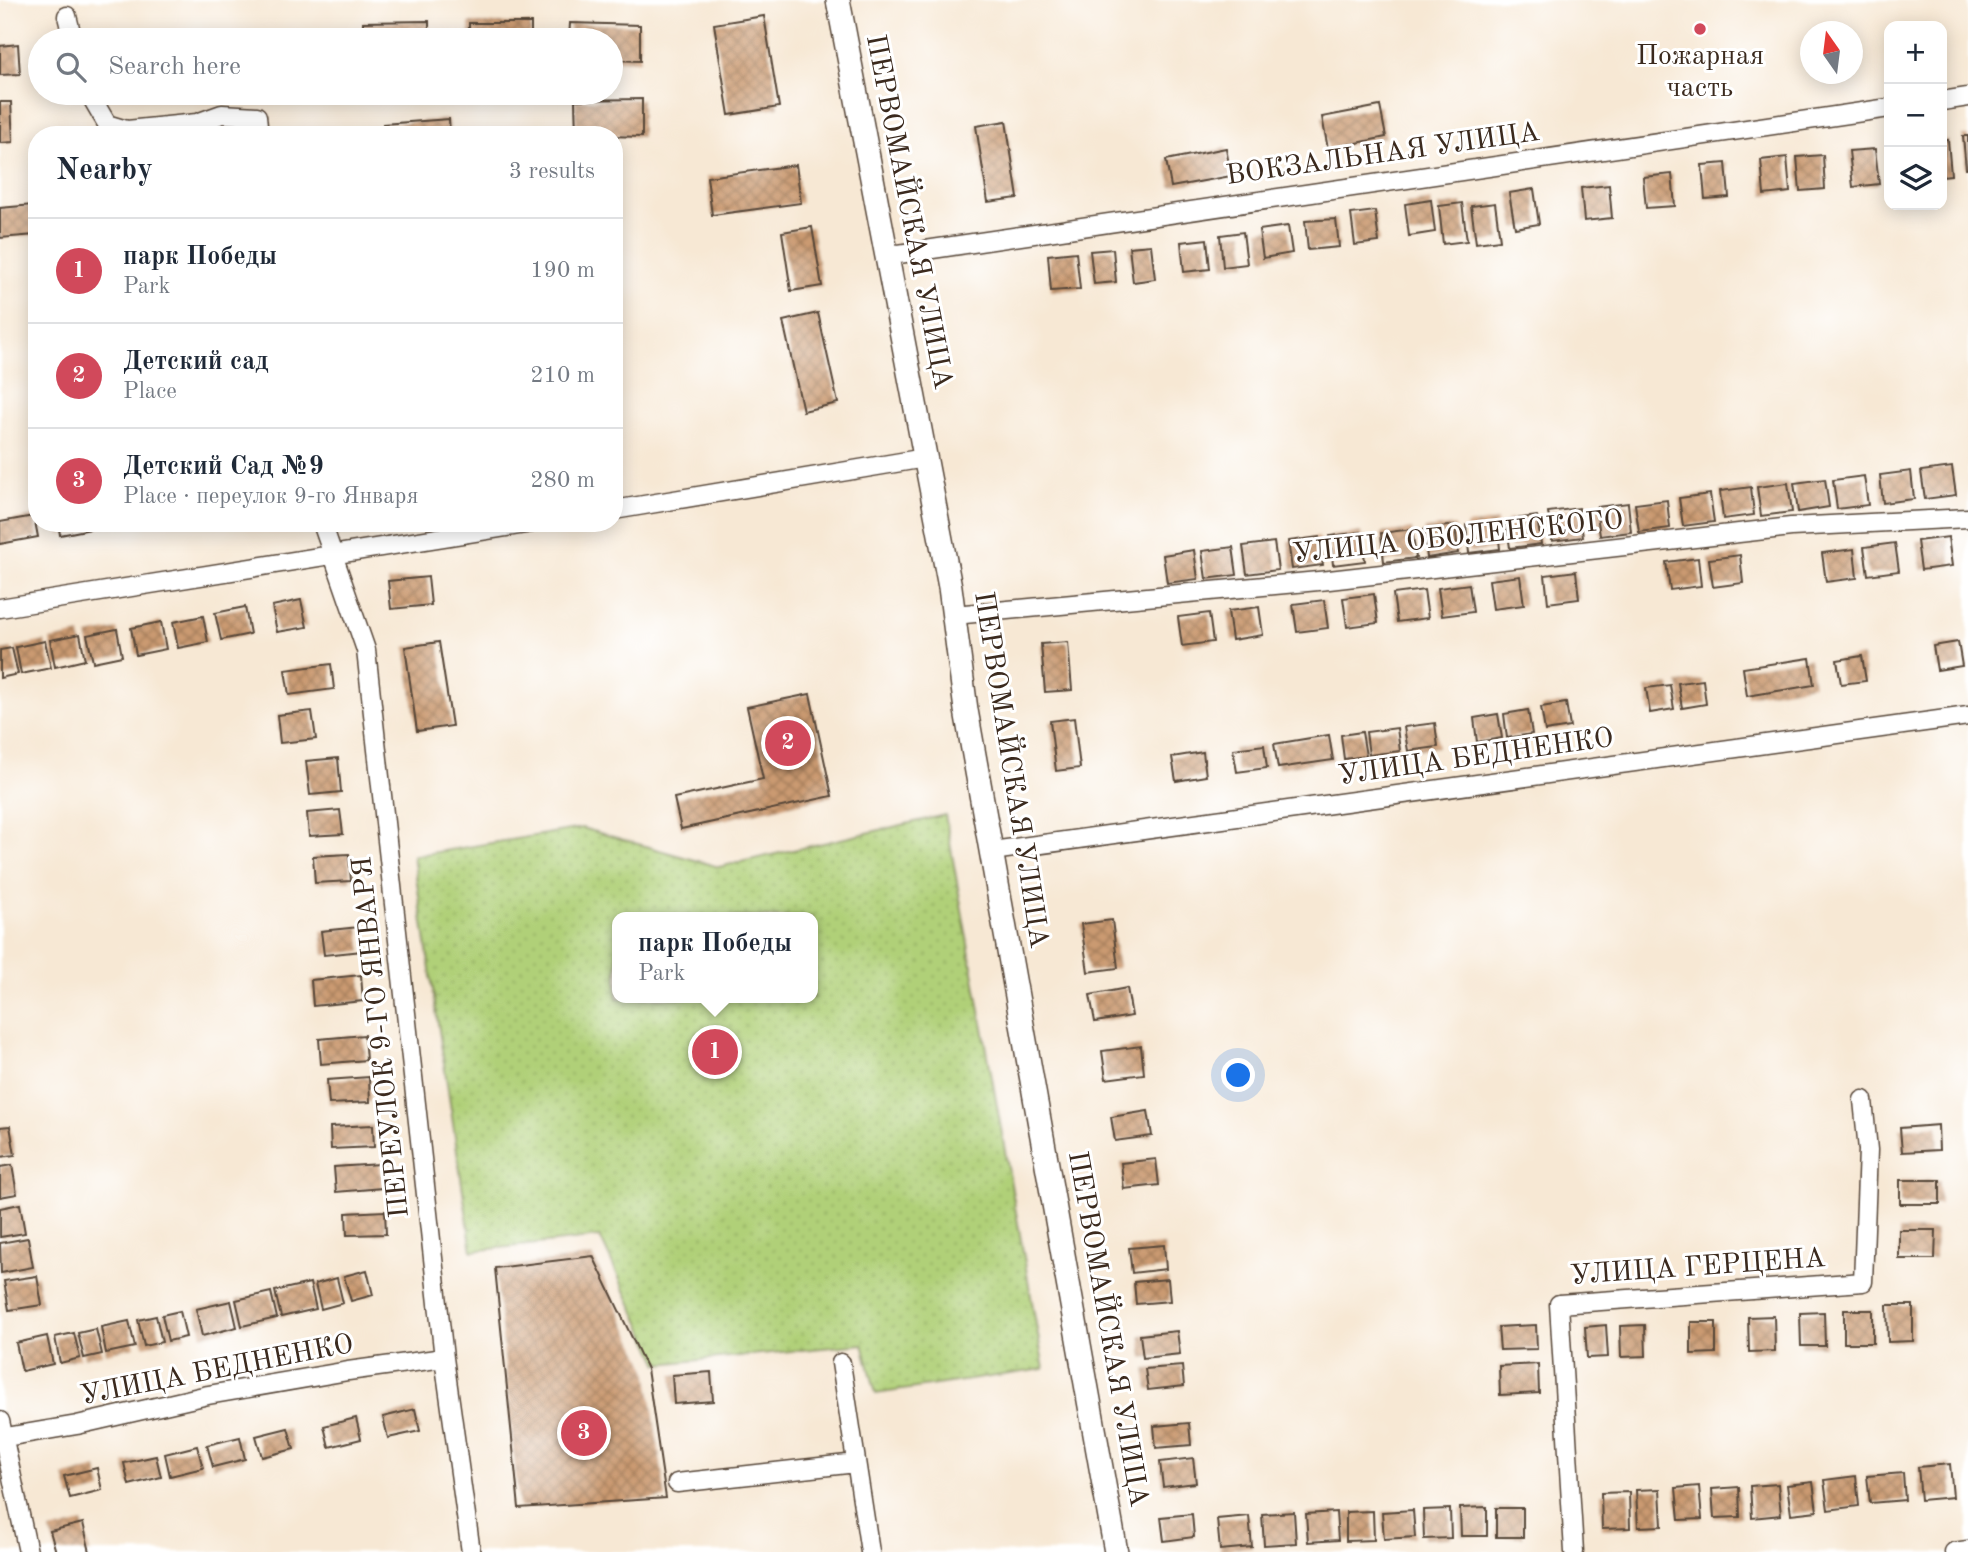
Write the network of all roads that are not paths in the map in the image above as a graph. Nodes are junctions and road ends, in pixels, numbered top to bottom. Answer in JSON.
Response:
{"nodes":[{"id":1,"x":838,"y":0,"type":"edge"},
{"id":2,"x":67,"y":16,"type":"dead end"},
{"id":3,"x":70,"y":28,"type":"edge"},
{"id":4,"x":1968,"y":97,"type":"edge"},
{"id":5,"x":1947,"y":100,"type":"edge"},
{"id":6,"x":96,"y":105,"type":"edge"},
{"id":7,"x":1884,"y":109,"type":"edge"},
{"id":8,"x":114,"y":126,"type":"edge"},
{"id":9,"x":162,"y":126,"type":"edge"},
{"id":10,"x":258,"y":126,"type":"edge"},
{"id":11,"x":885,"y":256,"type":"junction"},
{"id":12,"x":925,"y":458,"type":"junction"},
{"id":13,"x":623,"y":508,"type":"edge"},
{"id":14,"x":1968,"y":518,"type":"edge"},
{"id":15,"x":325,"y":532,"type":"edge"},
{"id":16,"x":478,"y":532,"type":"edge"},
{"id":17,"x":333,"y":556,"type":"junction"},
{"id":18,"x":0,"y":608,"type":"edge"},
{"id":19,"x":954,"y":615,"type":"junction"},
{"id":20,"x":1968,"y":716,"type":"edge"},
{"id":21,"x":992,"y":851,"type":"junction"},
{"id":22,"x":1863,"y":1100,"type":"dead end"},
{"id":23,"x":444,"y":1357,"type":"junction"},
{"id":24,"x":841,"y":1363,"type":"dead end"},
{"id":25,"x":2,"y":1432,"type":"edge"},
{"id":26,"x":856,"y":1463,"type":"junction"},
{"id":27,"x":677,"y":1483,"type":"dead end"},
{"id":28,"x":1968,"y":1550,"type":"edge"},
{"id":29,"x":28,"y":1552,"type":"edge"},
{"id":30,"x":471,"y":1552,"type":"edge"},
{"id":31,"x":870,"y":1552,"type":"edge"},
{"id":32,"x":1116,"y":1552,"type":"edge"},
{"id":33,"x":1574,"y":1552,"type":"edge"},
{"id":34,"x":1954,"y":1552,"type":"edge"}],
"edges":[{"from":1,"to":11,"type":"main road","name":"ПЕРВОМАЙСКАЯ УЛИЦА"},
{"from":2,"to":3,"type":"street"},
{"from":4,"to":5,"type":"street"},
{"from":6,"to":8,"type":"street"},
{"from":7,"to":11,"type":"street","name":"ВОКЗАЛЬНАЯ УЛИЦА"},
{"from":9,"to":10,"type":"street"},
{"from":11,"to":12,"type":"main road","name":"ПЕРВОМАЙСКАЯ УЛИЦА"},
{"from":12,"to":13,"type":"street"},
{"from":12,"to":19,"type":"main road","name":"ПЕРВОМАЙСКАЯ УЛИЦА"},
{"from":14,"to":19,"type":"street","name":"УЛИЦА ОБОЛЕНСКОГО"},
{"from":15,"to":17,"type":"street","name":"ПЕРЕУЛОК 9-ГО ЯНВАРЯ"},
{"from":16,"to":17,"type":"street"},
{"from":17,"to":18,"type":"street"},
{"from":17,"to":23,"type":"street","name":"ПЕРЕУЛОК 9-ГО ЯНВАРЯ"},
{"from":19,"to":21,"type":"main road","name":"ПЕРВОМАЙСКАЯ УЛИЦА"},
{"from":20,"to":21,"type":"street","name":"УЛИЦА БЕДНЕНКО"},
{"from":21,"to":32,"type":"main road","name":"ПЕРВОМАЙСКАЯ УЛИЦА"},
{"from":22,"to":33,"type":"street","name":"УЛИЦА ГЕРЦЕНА"},
{"from":23,"to":25,"type":"street","name":"УЛИЦА БЕДНЕНКО"},
{"from":23,"to":30,"type":"street","name":"ПЕРЕУЛОК 9-ГО ЯНВАРЯ"},
{"from":24,"to":26,"type":"street"},
{"from":25,"to":29,"type":"street"},
{"from":26,"to":27,"type":"street"},
{"from":26,"to":31,"type":"street"},
{"from":28,"to":34,"type":"street"}]}
